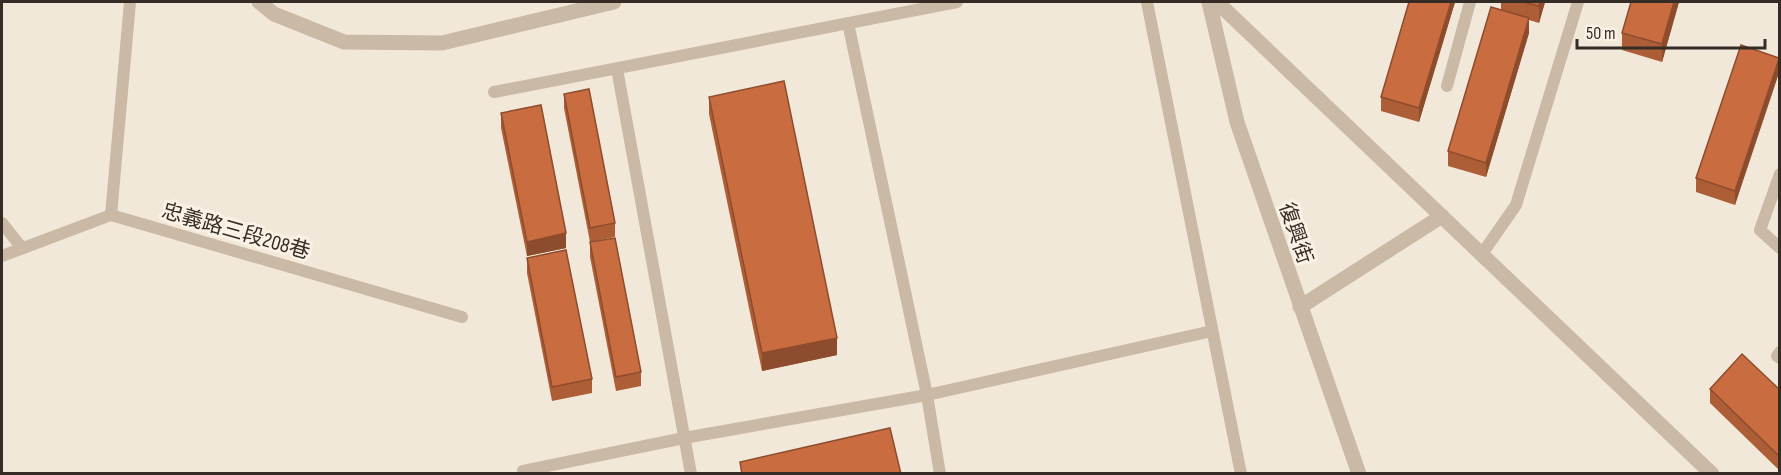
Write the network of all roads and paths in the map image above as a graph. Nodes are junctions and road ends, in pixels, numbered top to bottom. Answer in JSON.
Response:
{"nodes":[{"id":1,"x":130,"y":2,"type":"edge"},
{"id":2,"x":259,"y":2,"type":"edge"},
{"id":3,"x":614,"y":2,"type":"edge"},
{"id":4,"x":957,"y":2,"type":"edge"},
{"id":5,"x":1147,"y":2,"type":"edge"},
{"id":6,"x":1209,"y":2,"type":"edge"},
{"id":7,"x":1217,"y":2,"type":"edge"},
{"id":8,"x":1470,"y":2,"type":"edge"},
{"id":9,"x":1578,"y":2,"type":"edge"},
{"id":10,"x":592,"y":4,"type":"edge"},
{"id":11,"x":848,"y":23,"type":"junction"},
{"id":12,"x":617,"y":69,"type":"junction"},
{"id":13,"x":1447,"y":86,"type":"dead end"},
{"id":14,"x":494,"y":92,"type":"dead end"},
{"id":15,"x":1779,"y":174,"type":"edge"},
{"id":16,"x":111,"y":215,"type":"junction"},
{"id":17,"x":1442,"y":216,"type":"junction"},
{"id":18,"x":2,"y":223,"type":"edge"},
{"id":19,"x":22,"y":248,"type":"junction"},
{"id":20,"x":1779,"y":248,"type":"edge"},
{"id":21,"x":1482,"y":254,"type":"junction"},
{"id":22,"x":2,"y":256,"type":"edge"},
{"id":23,"x":1299,"y":307,"type":"junction"},
{"id":24,"x":462,"y":317,"type":"dead end"},
{"id":25,"x":1212,"y":331,"type":"junction"},
{"id":26,"x":1779,"y":352,"type":"edge"},
{"id":27,"x":1779,"y":358,"type":"edge"},
{"id":28,"x":927,"y":395,"type":"junction"},
{"id":29,"x":684,"y":438,"type":"junction"},
{"id":30,"x":523,"y":474,"type":"edge"},
{"id":31,"x":690,"y":474,"type":"edge"},
{"id":32,"x":940,"y":474,"type":"edge"},
{"id":33,"x":1241,"y":474,"type":"edge"},
{"id":34,"x":1359,"y":474,"type":"edge"},
{"id":35,"x":1712,"y":474,"type":"edge"}],
"edges":[{"from":1,"to":16,"type":"lane"},
{"from":2,"to":10,"type":"street"},
{"from":3,"to":10,"type":"street"},
{"from":4,"to":11,"type":"lane"},
{"from":5,"to":25,"type":"lane"},
{"from":6,"to":23,"type":"street","name":"復興街"},
{"from":7,"to":17,"type":"street"},
{"from":8,"to":13,"type":"lane"},
{"from":9,"to":21,"type":"lane"},
{"from":11,"to":12,"type":"lane"},
{"from":11,"to":28,"type":"lane"},
{"from":12,"to":14,"type":"lane"},
{"from":12,"to":29,"type":"lane"},
{"from":15,"to":20,"type":"lane"},
{"from":16,"to":19,"type":"lane"},
{"from":16,"to":24,"type":"lane","name":"忠義路三段208巷"},
{"from":17,"to":21,"type":"street"},
{"from":17,"to":23,"type":"street"},
{"from":18,"to":19,"type":"lane"},
{"from":19,"to":22,"type":"lane"},
{"from":21,"to":35,"type":"street"},
{"from":23,"to":34,"type":"street","name":"復興街"},
{"from":25,"to":28,"type":"lane"},
{"from":25,"to":33,"type":"lane"},
{"from":26,"to":27,"type":"lane"},
{"from":28,"to":29,"type":"lane"},
{"from":28,"to":32,"type":"lane"},
{"from":29,"to":30,"type":"lane"},
{"from":29,"to":31,"type":"lane"}]}
